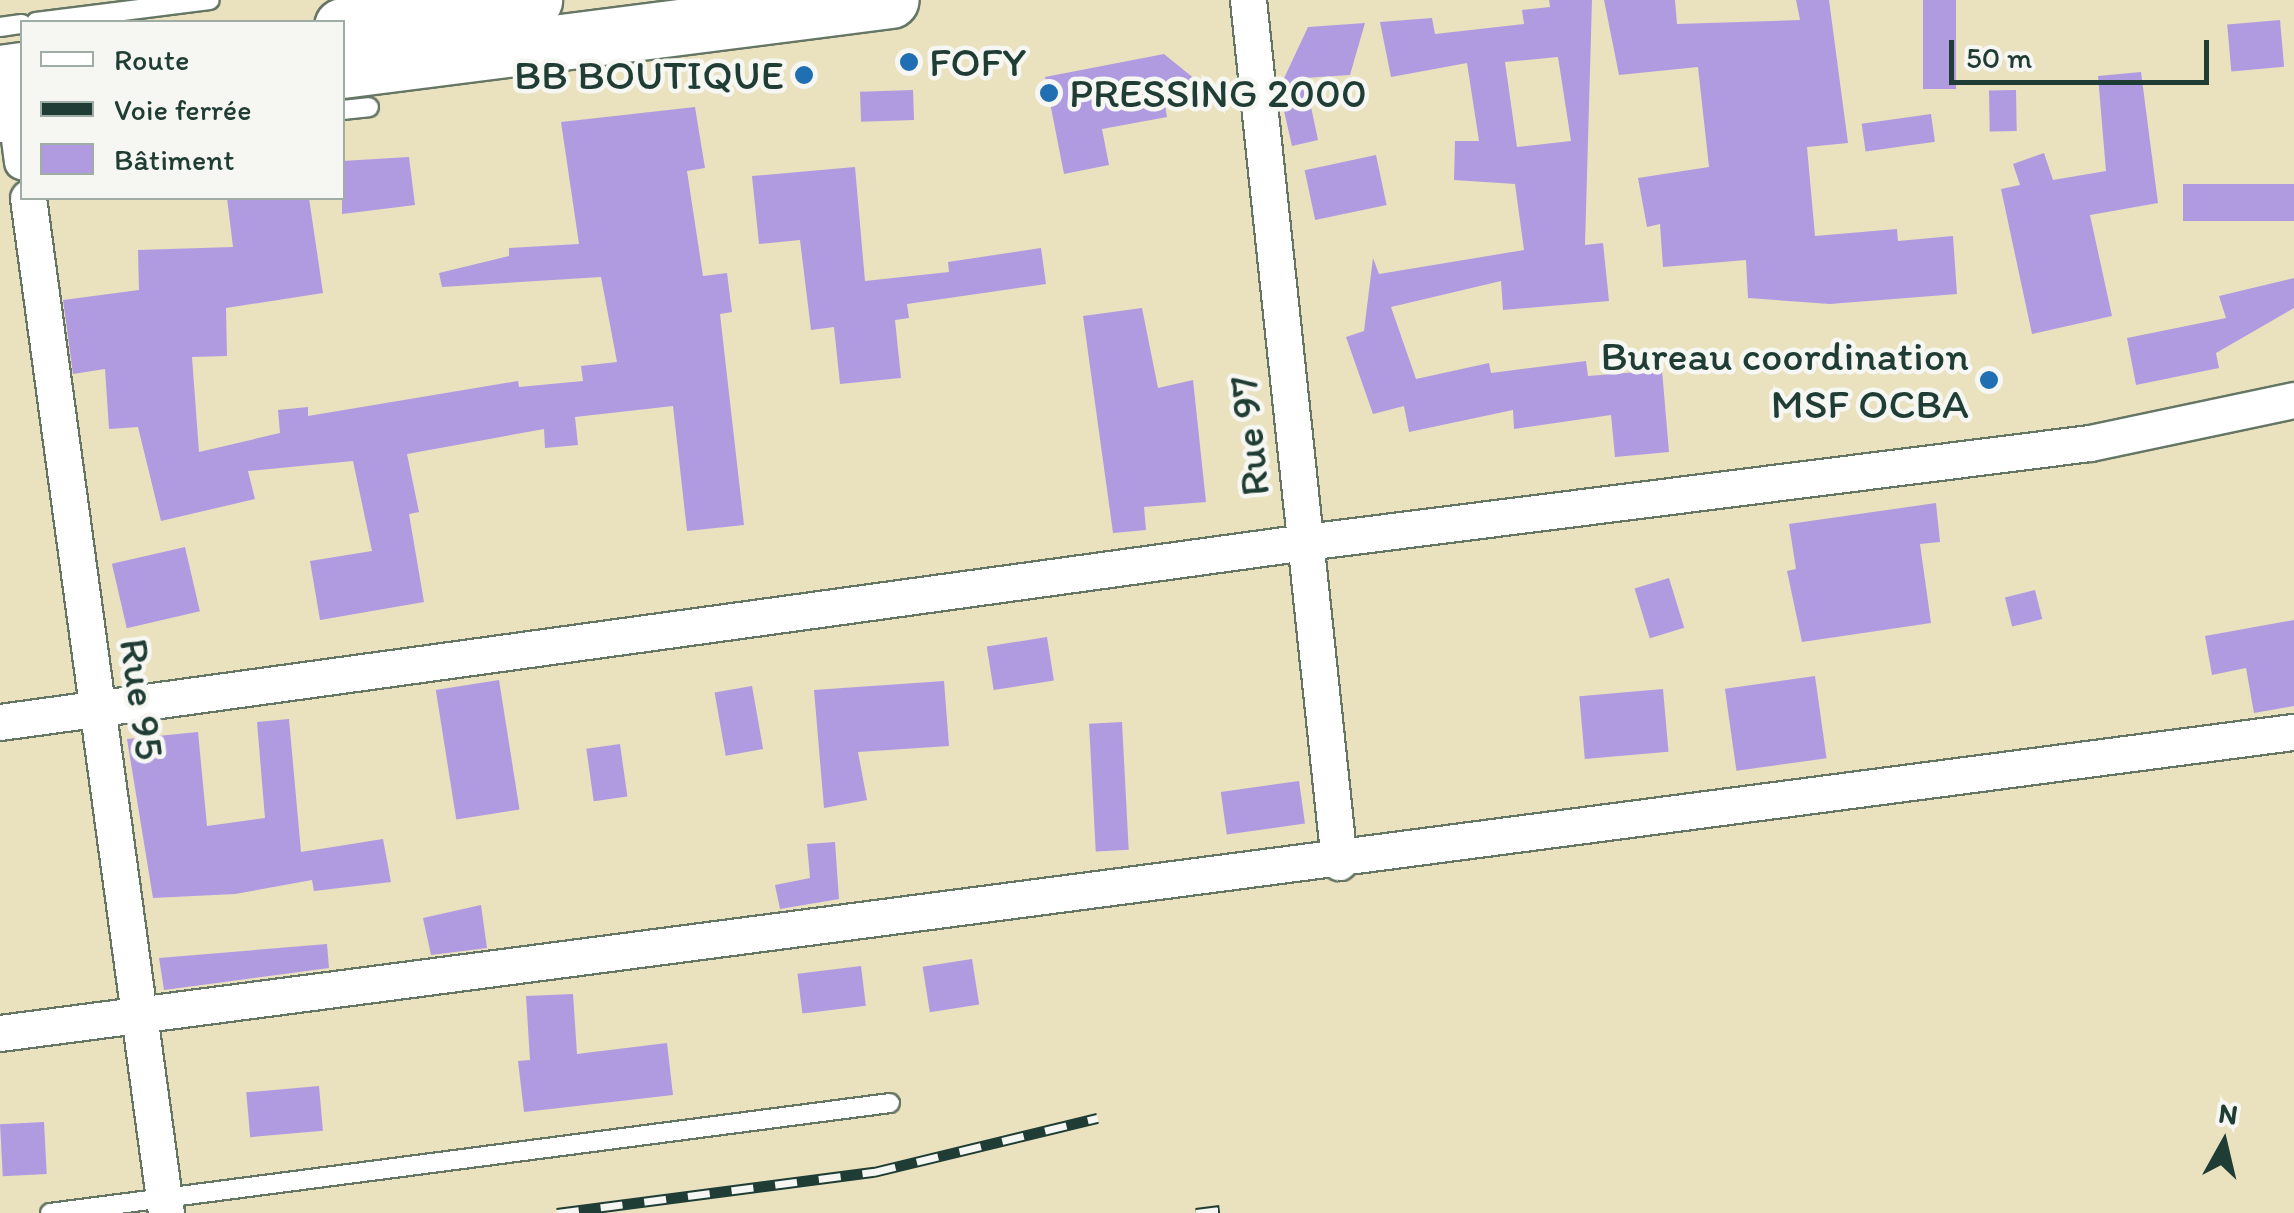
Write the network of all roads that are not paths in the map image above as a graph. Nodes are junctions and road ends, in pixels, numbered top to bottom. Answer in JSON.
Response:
{"nodes":[{"id":1,"x":210,"y":0,"type":"edge"},
{"id":2,"x":534,"y":0,"type":"edge"},
{"id":3,"x":892,"y":0,"type":"edge"},
{"id":4,"x":1248,"y":0,"type":"edge"},
{"id":5,"x":397,"y":9,"type":"edge"},
{"id":6,"x":52,"y":20,"type":"edge"},
{"id":7,"x":345,"y":25,"type":"edge"},
{"id":8,"x":356,"y":88,"type":"edge"},
{"id":9,"x":28,"y":200,"type":"edge"},
{"id":10,"x":2294,"y":400,"type":"edge"},
{"id":11,"x":1306,"y":542,"type":"junction"},
{"id":12,"x":98,"y":708,"type":"junction"},
{"id":13,"x":0,"y":722,"type":"edge"},
{"id":14,"x":2294,"y":732,"type":"edge"},
{"id":15,"x":1339,"y":862,"type":"junction"},
{"id":16,"x":140,"y":1016,"type":"junction"},
{"id":17,"x":0,"y":1034,"type":"edge"},
{"id":18,"x":890,"y":1103,"type":"dead end"},
{"id":19,"x":165,"y":1206,"type":"edge"},
{"id":20,"x":50,"y":1213,"type":"edge"}],
"edges":[{"from":1,"to":6,"type":"lane"},
{"from":2,"to":5,"type":"main road"},
{"from":3,"to":8,"type":"main road"},
{"from":4,"to":11,"type":"street","name":"Rue 97"},
{"from":5,"to":7,"type":"main road"},
{"from":9,"to":12,"type":"street","name":"Rue 95"},
{"from":10,"to":11,"type":"street"},
{"from":11,"to":12,"type":"street"},
{"from":11,"to":15,"type":"street","name":"Rue 97"},
{"from":12,"to":13,"type":"street"},
{"from":12,"to":16,"type":"street","name":"Rue 95"},
{"from":14,"to":15,"type":"street"},
{"from":15,"to":16,"type":"street"},
{"from":16,"to":17,"type":"street"},
{"from":16,"to":19,"type":"street","name":"Rue 95"},
{"from":18,"to":19,"type":"lane"},
{"from":19,"to":20,"type":"lane"}]}
